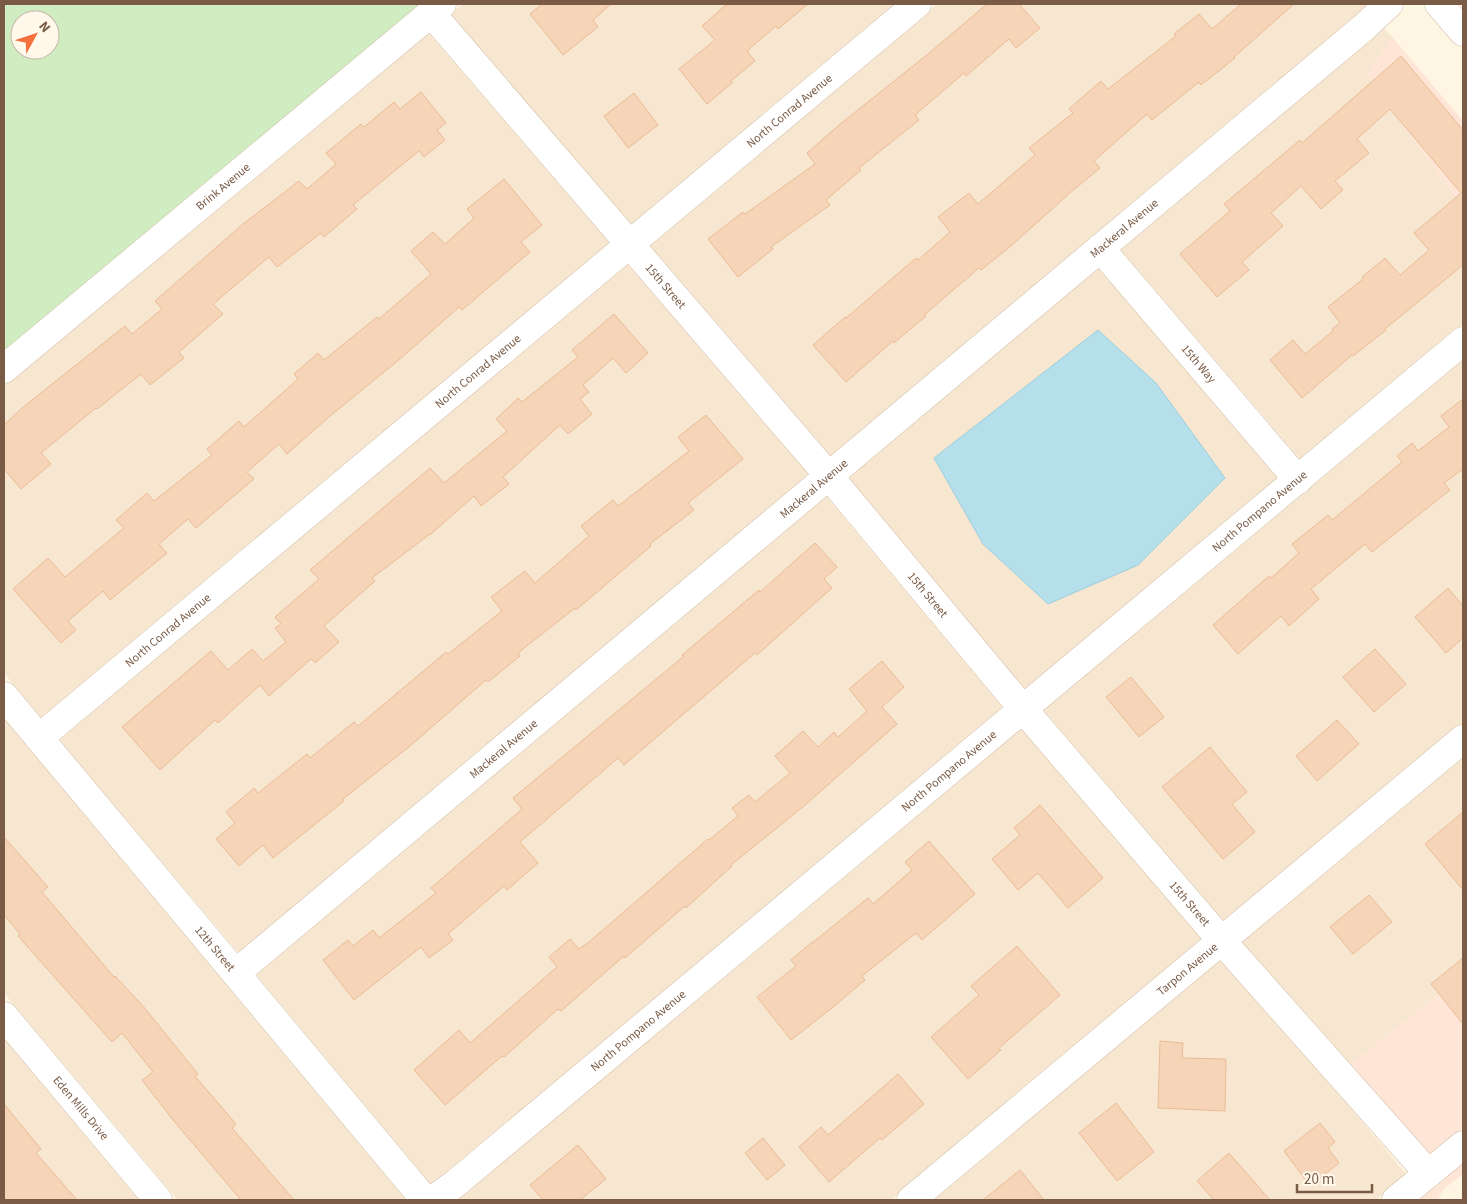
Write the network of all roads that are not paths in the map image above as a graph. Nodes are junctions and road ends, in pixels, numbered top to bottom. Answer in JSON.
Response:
{"nodes":[{"id":1,"x":917,"y":4,"type":"edge"},
{"id":2,"x":1389,"y":4,"type":"edge"},
{"id":3,"x":1439,"y":4,"type":"edge"},
{"id":4,"x":437,"y":8,"type":"edge"},
{"id":5,"x":1463,"y":32,"type":"edge"},
{"id":6,"x":630,"y":244,"type":"junction"},
{"id":7,"x":1100,"y":248,"type":"junction"},
{"id":8,"x":1463,"y":341,"type":"edge"},
{"id":9,"x":4,"y":369,"type":"edge"},
{"id":10,"x":828,"y":475,"type":"junction"},
{"id":11,"x":1298,"y":480,"type":"junction"},
{"id":12,"x":4,"y":696,"type":"edge"},
{"id":13,"x":1024,"y":709,"type":"junction"},
{"id":14,"x":39,"y":738,"type":"junction"},
{"id":15,"x":1463,"y":739,"type":"edge"},
{"id":16,"x":1221,"y":940,"type":"junction"},
{"id":17,"x":236,"y":973,"type":"junction"},
{"id":18,"x":4,"y":1016,"type":"edge"},
{"id":19,"x":1463,"y":1145,"type":"edge"},
{"id":20,"x":1428,"y":1173,"type":"junction"},
{"id":21,"x":158,"y":1200,"type":"edge"},
{"id":22,"x":425,"y":1200,"type":"edge"},
{"id":23,"x":433,"y":1200,"type":"edge"},
{"id":24,"x":911,"y":1200,"type":"edge"},
{"id":25,"x":1396,"y":1200,"type":"edge"}],
"edges":[{"from":1,"to":6,"type":"street","name":"North Conrad Avenue"},
{"from":2,"to":7,"type":"street","name":"Mackeral Avenue"},
{"from":3,"to":5,"type":"street"},
{"from":4,"to":6,"type":"street","name":"15th Street"},
{"from":4,"to":9,"type":"street","name":"Brink Avenue"},
{"from":6,"to":10,"type":"street","name":"15th Street"},
{"from":6,"to":14,"type":"street","name":"North Conrad Avenue"},
{"from":7,"to":10,"type":"street","name":"Mackeral Avenue"},
{"from":7,"to":11,"type":"street","name":"15th Way"},
{"from":8,"to":11,"type":"street","name":"North Pompano Avenue"},
{"from":10,"to":13,"type":"street","name":"15th Street"},
{"from":10,"to":17,"type":"street","name":"Mackeral Avenue"},
{"from":11,"to":13,"type":"street","name":"North Pompano Avenue"},
{"from":12,"to":14,"type":"street","name":"12th Street"},
{"from":13,"to":16,"type":"street","name":"15th Street"},
{"from":13,"to":23,"type":"street","name":"North Pompano Avenue"},
{"from":14,"to":17,"type":"street","name":"12th Street"},
{"from":15,"to":16,"type":"street","name":"Tarpon Avenue"},
{"from":16,"to":20,"type":"street","name":"15th Street"},
{"from":16,"to":24,"type":"street","name":"Tarpon Avenue"},
{"from":17,"to":22,"type":"street","name":"12th Street"},
{"from":18,"to":21,"type":"street","name":"Eden Mills Drive"},
{"from":19,"to":20,"type":"street"},
{"from":20,"to":25,"type":"street"}]}
